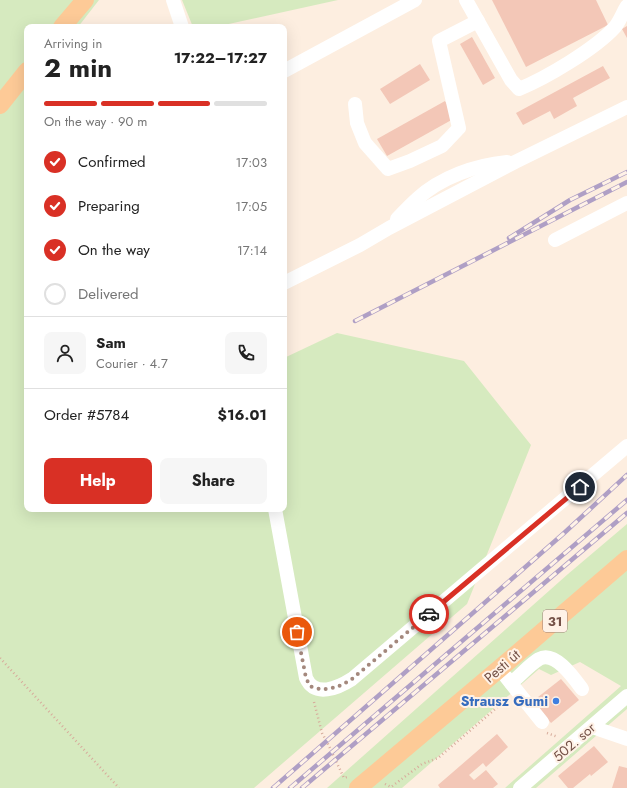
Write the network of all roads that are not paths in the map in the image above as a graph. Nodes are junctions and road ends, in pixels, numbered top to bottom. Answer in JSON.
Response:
{"nodes":[{"id":1,"x":85,"y":0,"type":"edge"},
{"id":2,"x":173,"y":0,"type":"edge"},
{"id":3,"x":415,"y":0,"type":"edge"},
{"id":4,"x":466,"y":0,"type":"edge"},
{"id":5,"x":627,"y":6,"type":"edge"},
{"id":6,"x":478,"y":21,"type":"junction"},
{"id":7,"x":65,"y":24,"type":"edge"},
{"id":8,"x":181,"y":24,"type":"edge"},
{"id":9,"x":287,"y":68,"type":"edge"},
{"id":10,"x":24,"y":74,"type":"edge"},
{"id":11,"x":355,"y":104,"type":"dead end"},
{"id":12,"x":0,"y":105,"type":"edge"},
{"id":13,"x":627,"y":107,"type":"edge"},
{"id":14,"x":627,"y":203,"type":"edge"},
{"id":15,"x":555,"y":240,"type":"dead end"},
{"id":16,"x":287,"y":282,"type":"edge"},
{"id":17,"x":627,"y":446,"type":"edge"},
{"id":18,"x":276,"y":512,"type":"edge"},
{"id":19,"x":627,"y":559,"type":"edge"},
{"id":20,"x":499,"y":669,"type":"junction"},
{"id":21,"x":511,"y":683,"type":"junction"},
{"id":22,"x":582,"y":689,"type":"dead end"},
{"id":23,"x":627,"y":696,"type":"edge"},
{"id":24,"x":544,"y":727,"type":"road end"},
{"id":25,"x":592,"y":727,"type":"junction"},
{"id":26,"x":627,"y":740,"type":"edge"},
{"id":27,"x":359,"y":781,"type":"edge"},
{"id":28,"x":520,"y":788,"type":"edge"}],
"edges":[{"from":1,"to":7,"type":"main road"},
{"from":2,"to":8,"type":"street"},
{"from":3,"to":9,"type":"street"},
{"from":4,"to":6,"type":"street"},
{"from":5,"to":6,"type":"street"},
{"from":6,"to":11,"type":"street"},
{"from":10,"to":12,"type":"main road"},
{"from":13,"to":16,"type":"street"},
{"from":14,"to":15,"type":"street"},
{"from":17,"to":18,"type":"street"},
{"from":19,"to":20,"type":"main road","name":"Pesti út","number":"31"},
{"from":20,"to":21,"type":"street"},
{"from":20,"to":27,"type":"main road","name":"Pesti út","number":"31"},
{"from":21,"to":22,"type":"street"},
{"from":21,"to":24,"type":"street"},
{"from":23,"to":25,"type":"street","name":"502. sor"},
{"from":25,"to":26,"type":"street"},
{"from":25,"to":28,"type":"street","name":"502. sor"}]}
